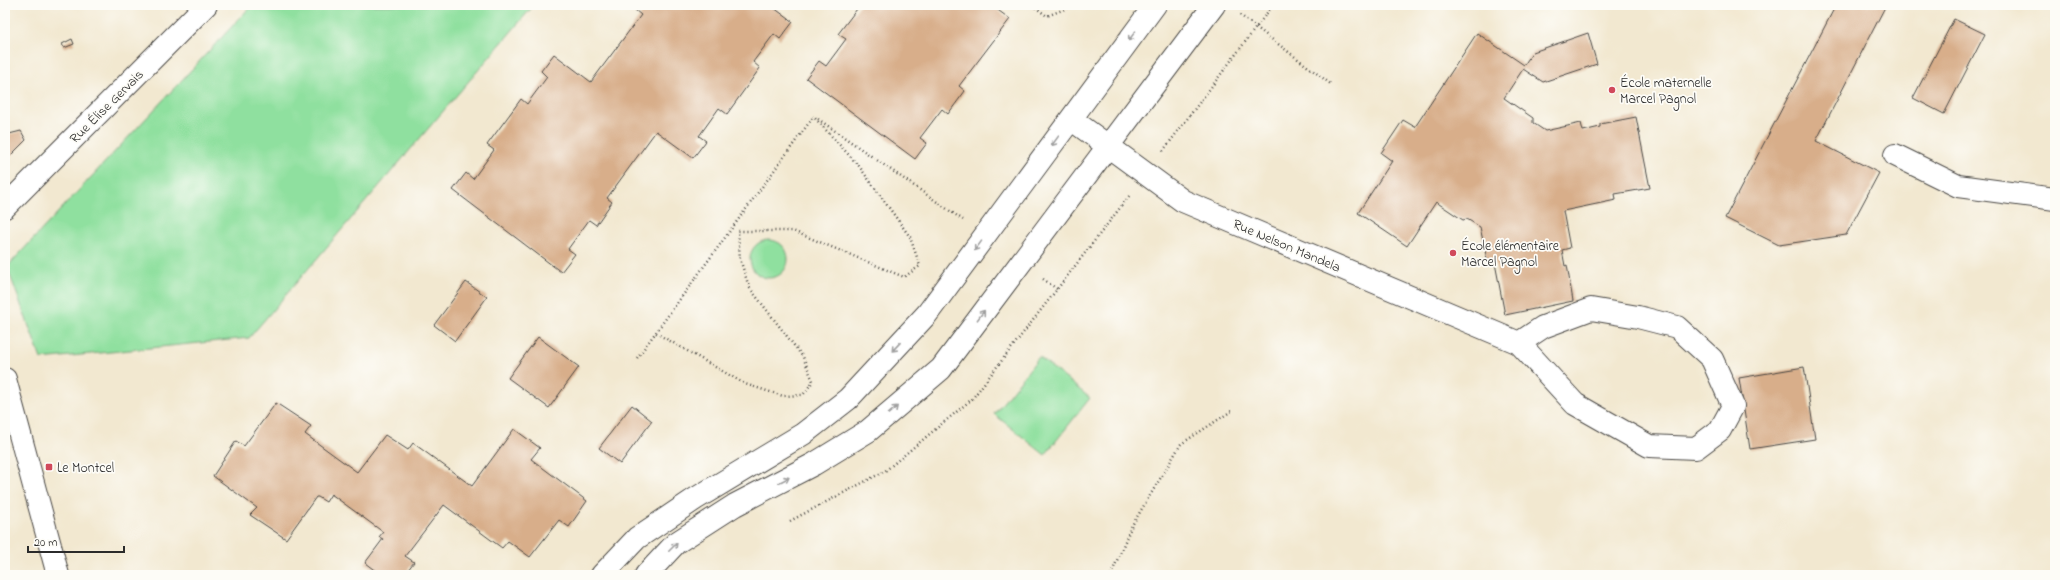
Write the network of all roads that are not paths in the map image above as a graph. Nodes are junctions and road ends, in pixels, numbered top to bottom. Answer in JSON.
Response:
{"nodes":[{"id":1,"x":1155,"y":5,"type":"edge"},
{"id":2,"x":1214,"y":5,"type":"edge"},
{"id":3,"x":202,"y":7,"type":"edge"},
{"id":4,"x":1071,"y":119,"type":"junction"},
{"id":5,"x":1108,"y":146,"type":"junction"},
{"id":6,"x":1895,"y":155,"type":"dead end"},
{"id":7,"x":2055,"y":199,"type":"edge"},
{"id":8,"x":5,"y":207,"type":"edge"},
{"id":9,"x":1518,"y":343,"type":"junction"},
{"id":10,"x":5,"y":379,"type":"edge"},
{"id":11,"x":58,"y":575,"type":"edge"},
{"id":12,"x":602,"y":575,"type":"edge"},
{"id":13,"x":646,"y":575,"type":"edge"}],
"edges":[{"from":1,"to":4,"type":"street","one_way":true},
{"from":2,"to":5,"type":"street"},
{"from":3,"to":8,"type":"street","name":"Rue Élise Gervais"},
{"from":4,"to":5,"type":"street","name":"Rue Nelson Mandela"},
{"from":4,"to":12,"type":"street","one_way":true},
{"from":5,"to":9,"type":"street","name":"Rue Nelson Mandela"},
{"from":13,"to":5,"type":"street","one_way":true},
{"from":6,"to":7,"type":"street"},
{"from":9,"to":9,"type":"street","name":"Rue Nelson Mandela"},
{"from":10,"to":11,"type":"street"}]}
